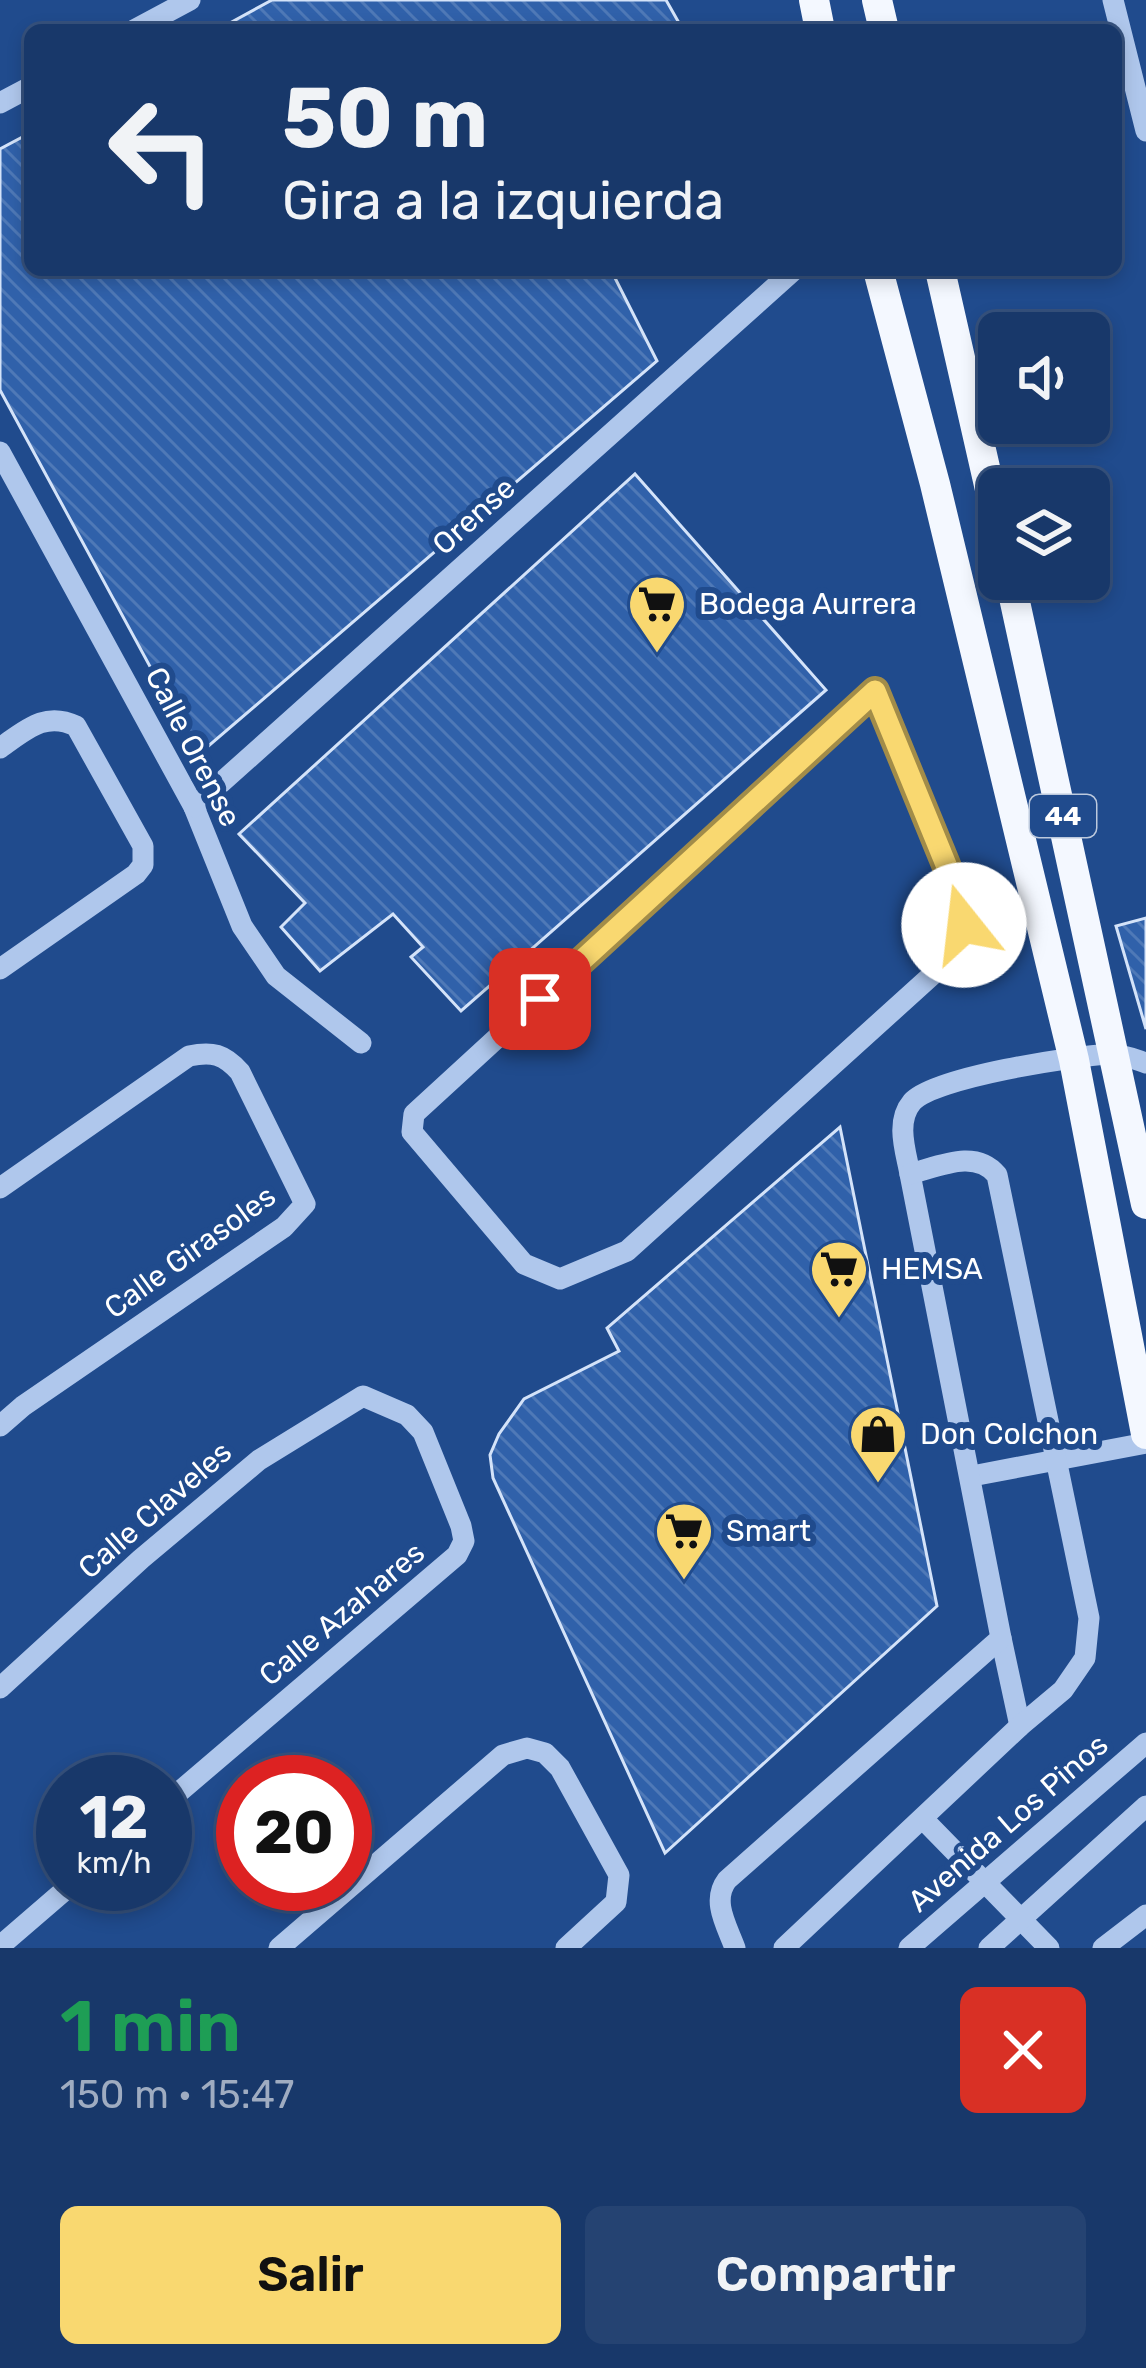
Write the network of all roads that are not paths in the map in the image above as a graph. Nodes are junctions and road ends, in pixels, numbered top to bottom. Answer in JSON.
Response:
{"nodes":[{"id":1,"x":190,"y":0,"type":"edge"},
{"id":2,"x":145,"y":24,"type":"edge"},
{"id":3,"x":1122,"y":36,"type":"edge"},
{"id":4,"x":1146,"y":131,"type":"edge"},
{"id":5,"x":787,"y":276,"type":"edge"},
{"id":6,"x":880,"y":276,"type":"edge"},
{"id":7,"x":941,"y":276,"type":"edge"},
{"id":8,"x":0,"y":452,"type":"edge"},
{"id":9,"x":985,"y":468,"type":"edge"},
{"id":10,"x":1015,"y":600,"type":"edge"},
{"id":11,"x":0,"y":748,"type":"edge"},
{"id":12,"x":194,"y":807,"type":"junction"},
{"id":13,"x":1036,"y":911,"type":"junction"},
{"id":14,"x":964,"y":925,"type":"junction"},
{"id":15,"x":0,"y":968,"type":"edge"},
{"id":16,"x":361,"y":1043,"type":"dead end"},
{"id":17,"x":1115,"y":1054,"type":"junction"},
{"id":18,"x":1074,"y":1060,"type":"junction"},
{"id":19,"x":1146,"y":1063,"type":"edge"},
{"id":20,"x":910,"y":1174,"type":"junction"},
{"id":21,"x":0,"y":1188,"type":"edge"},
{"id":22,"x":1146,"y":1204,"type":"edge"},
{"id":23,"x":363,"y":1396,"type":"joint"},
{"id":24,"x":0,"y":1426,"type":"edge"},
{"id":25,"x":1146,"y":1438,"type":"edge"},
{"id":26,"x":1054,"y":1459,"type":"junction"},
{"id":27,"x":972,"y":1476,"type":"junction"},
{"id":28,"x":1001,"y":1638,"type":"junction"},
{"id":29,"x":0,"y":1688,"type":"edge"},
{"id":30,"x":1020,"y":1726,"type":"junction"},
{"id":31,"x":1146,"y":1743,"type":"edge"},
{"id":32,"x":192,"y":1781,"type":"edge"},
{"id":33,"x":1146,"y":1806,"type":"edge"},
{"id":34,"x":923,"y":1819,"type":"junction"},
{"id":35,"x":985,"y":1883,"type":"junction"},
{"id":36,"x":41,"y":1911,"type":"edge"},
{"id":37,"x":1146,"y":1915,"type":"edge"},
{"id":38,"x":1021,"y":1921,"type":"junction"},
{"id":39,"x":0,"y":1946,"type":"edge"},
{"id":40,"x":279,"y":1948,"type":"edge"},
{"id":41,"x":566,"y":1948,"type":"edge"},
{"id":42,"x":735,"y":1948,"type":"edge"},
{"id":43,"x":784,"y":1948,"type":"edge"},
{"id":44,"x":909,"y":1948,"type":"edge"},
{"id":45,"x":988,"y":1948,"type":"edge"},
{"id":46,"x":1049,"y":1948,"type":"edge"},
{"id":47,"x":1102,"y":1948,"type":"edge"}],
"edges":[{"from":1,"to":2,"type":"street"},
{"from":3,"to":4,"type":"street"},
{"from":5,"to":12,"type":"street","name":"Orense"},
{"from":6,"to":13,"type":"main road","number":"44"},
{"from":7,"to":9,"type":"main road"},
{"from":8,"to":12,"type":"street","name":"Calle Orense"},
{"from":10,"to":17,"type":"main road","number":"44"},
{"from":11,"to":15,"type":"street"},
{"from":12,"to":16,"type":"street","name":"Calle Orense"},
{"from":13,"to":14,"type":"street"},
{"from":13,"to":18,"type":"main road","number":"44"},
{"from":14,"to":14,"type":"street"},
{"from":17,"to":18,"type":"street"},
{"from":17,"to":19,"type":"street"},
{"from":17,"to":22,"type":"main road","number":"44"},
{"from":18,"to":20,"type":"street"},
{"from":18,"to":25,"type":"main road","number":"44"},
{"from":20,"to":26,"type":"street"},
{"from":20,"to":27,"type":"street"},
{"from":21,"to":24,"type":"street","name":"Calle Girasoles"},
{"from":23,"to":29,"type":"street","name":"Calle Claveles"},
{"from":23,"to":32,"type":"street","name":"Calle Azahares"},
{"from":25,"to":26,"type":"street"},
{"from":26,"to":27,"type":"street"},
{"from":26,"to":30,"type":"street"},
{"from":27,"to":28,"type":"street"},
{"from":28,"to":30,"type":"street"},
{"from":28,"to":42,"type":"street"},
{"from":30,"to":34,"type":"street"},
{"from":31,"to":35,"type":"street","name":"Avenida Los Pinos"},
{"from":33,"to":38,"type":"street"},
{"from":34,"to":35,"type":"street"},
{"from":34,"to":43,"type":"street"},
{"from":35,"to":38,"type":"street"},
{"from":35,"to":44,"type":"street","name":"Avenida Los Pinos"},
{"from":36,"to":39,"type":"street"},
{"from":37,"to":47,"type":"street"},
{"from":38,"to":45,"type":"street"},
{"from":38,"to":46,"type":"street"},
{"from":40,"to":41,"type":"street"}]}
